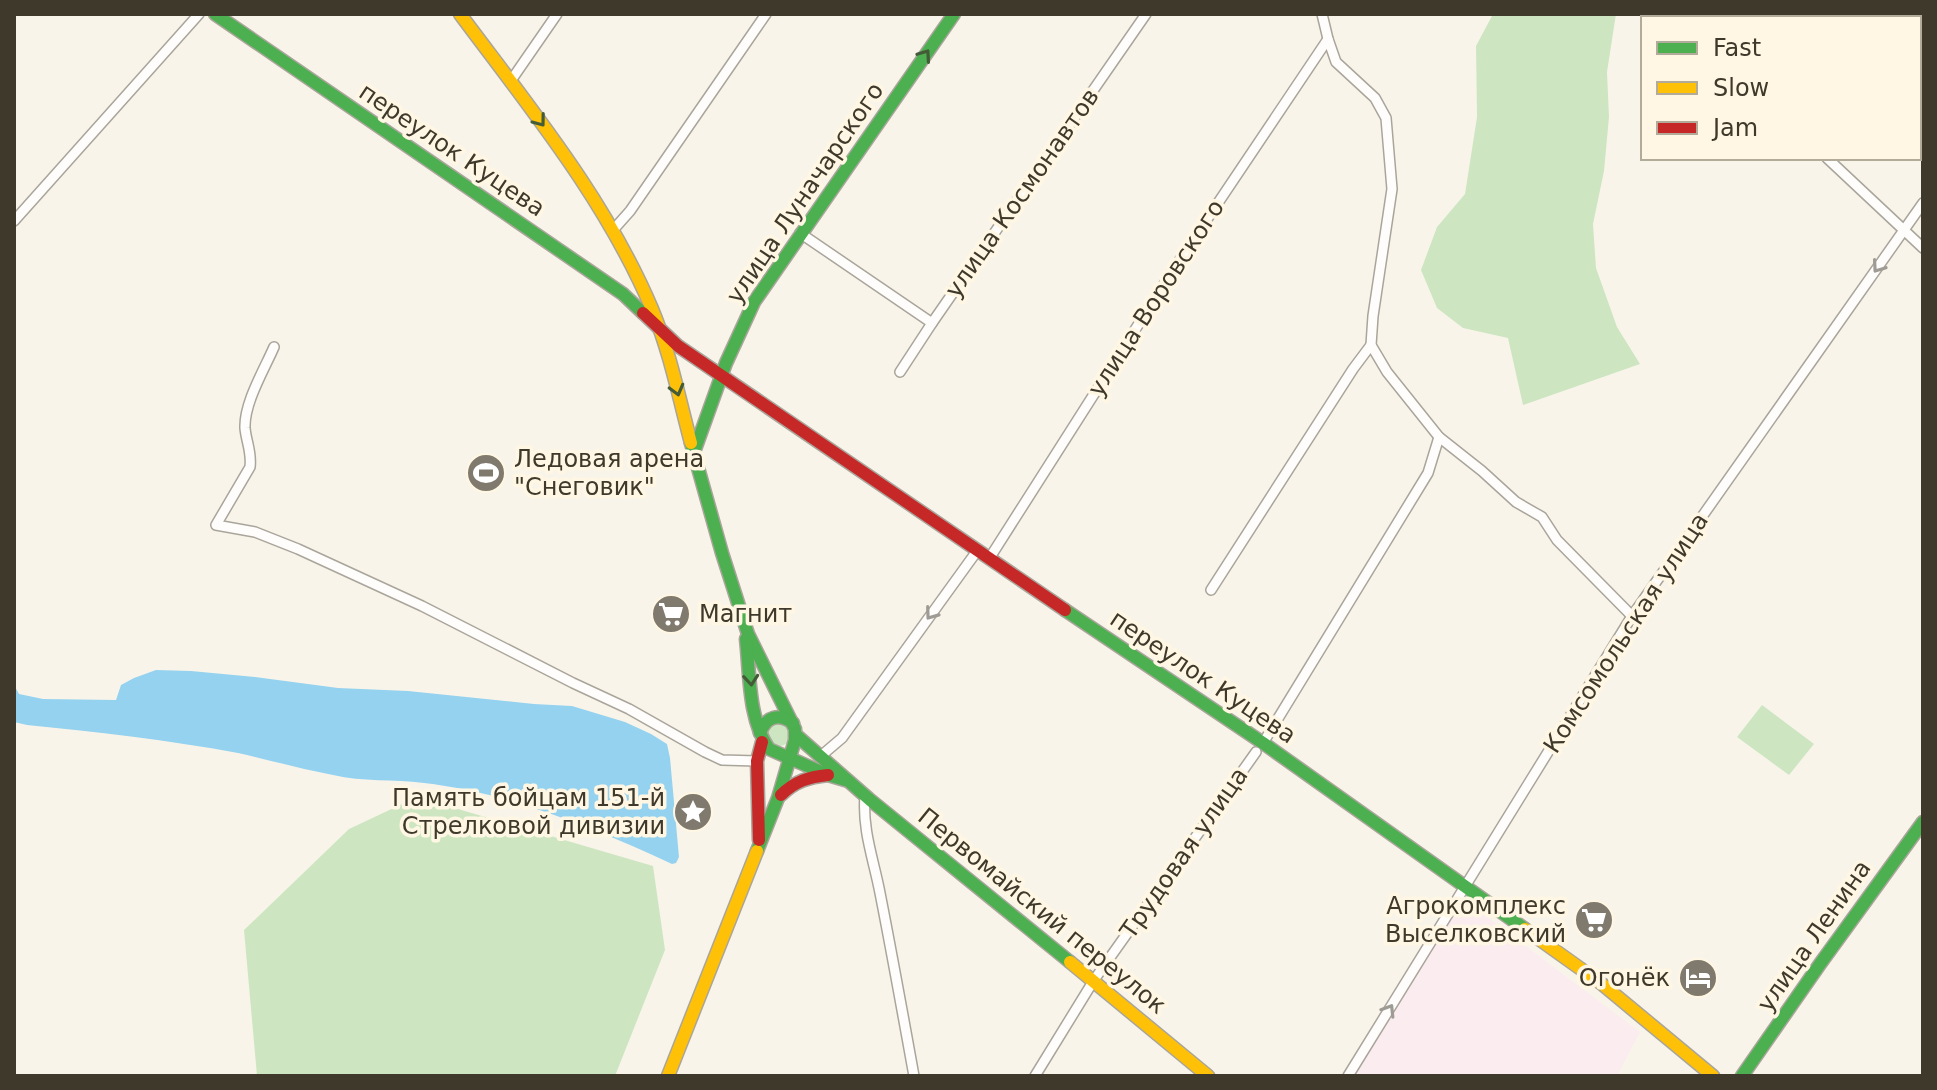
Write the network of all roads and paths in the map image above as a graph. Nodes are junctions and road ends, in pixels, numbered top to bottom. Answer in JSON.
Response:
{"nodes":[{"id":1,"x":199,"y":14,"type":"edge"},
{"id":2,"x":215,"y":14,"type":"edge"},
{"id":3,"x":460,"y":14,"type":"edge"},
{"id":4,"x":557,"y":14,"type":"edge"},
{"id":5,"x":766,"y":14,"type":"edge"},
{"id":6,"x":954,"y":14,"type":"edge"},
{"id":7,"x":1146,"y":14,"type":"edge"},
{"id":8,"x":1322,"y":14,"type":"edge"},
{"id":9,"x":1328,"y":39,"type":"junction"},
{"id":10,"x":510,"y":82,"type":"junction"},
{"id":11,"x":1829,"y":160,"type":"edge"},
{"id":12,"x":1923,"y":203,"type":"edge"},
{"id":13,"x":14,"y":221,"type":"edge"},
{"id":14,"x":614,"y":229,"type":"junction"},
{"id":15,"x":1904,"y":230,"type":"junction"},
{"id":16,"x":800,"y":233,"type":"junction"},
{"id":17,"x":1923,"y":248,"type":"edge"},
{"id":18,"x":932,"y":323,"type":"junction"},
{"id":19,"x":659,"y":328,"type":"junction"},
{"id":20,"x":1371,"y":345,"type":"junction"},
{"id":21,"x":274,"y":347,"type":"dead end"},
{"id":22,"x":900,"y":372,"type":"dead end"},
{"id":23,"x":721,"y":374,"type":"junction"},
{"id":24,"x":1439,"y":437,"type":"junction"},
{"id":25,"x":694,"y":452,"type":"junction"},
{"id":26,"x":977,"y":551,"type":"junction"},
{"id":27,"x":989,"y":559,"type":"junction"},
{"id":28,"x":1211,"y":590,"type":"dead end"},
{"id":29,"x":1632,"y":616,"type":"junction"},
{"id":30,"x":744,"y":624,"type":"junction"},
{"id":31,"x":761,"y":739,"type":"junction"},
{"id":32,"x":792,"y":740,"type":"junction"},
{"id":33,"x":1259,"y":748,"type":"junction"},
{"id":34,"x":822,"y":755,"type":"junction"},
{"id":35,"x":757,"y":761,"type":"junction"},
{"id":36,"x":828,"y":775,"type":"junction"},
{"id":37,"x":848,"y":781,"type":"junction"},
{"id":38,"x":865,"y":796,"type":"junction"},
{"id":39,"x":778,"y":798,"type":"junction"},
{"id":40,"x":1923,"y":822,"type":"edge"},
{"id":41,"x":759,"y":847,"type":"junction"},
{"id":42,"x":1464,"y":887,"type":"junction"},
{"id":43,"x":1094,"y":980,"type":"junction"},
{"id":44,"x":668,"y":1076,"type":"edge"},
{"id":45,"x":914,"y":1076,"type":"edge"},
{"id":46,"x":1035,"y":1076,"type":"edge"},
{"id":47,"x":1208,"y":1076,"type":"edge"},
{"id":48,"x":1348,"y":1076,"type":"edge"},
{"id":49,"x":1713,"y":1076,"type":"edge"},
{"id":50,"x":1742,"y":1076,"type":"edge"}],
"edges":[{"from":1,"to":13,"type":"street"},
{"from":2,"to":19,"type":"street","name":"переулок Куцева"},
{"from":3,"to":10,"type":"street","name":"переулок Куцева"},
{"from":4,"to":10,"type":"street"},
{"from":5,"to":14,"type":"street"},
{"from":16,"to":6,"type":"street","name":"улица Луначарского","one_way":true},
{"from":7,"to":18,"type":"street","name":"улица Космонавтов"},
{"from":8,"to":9,"type":"street"},
{"from":9,"to":20,"type":"street"},
{"from":9,"to":27,"type":"street","name":"улица Воровского"},
{"from":10,"to":14,"type":"street","name":"переулок Куцева","one_way":true},
{"from":11,"to":15,"type":"street"},
{"from":12,"to":15,"type":"street","name":"Комсомольская улица"},
{"from":14,"to":19,"type":"street","name":"переулок Куцева"},
{"from":15,"to":17,"type":"street"},
{"from":15,"to":29,"type":"street","name":"Комсомольская улица","one_way":true},
{"from":16,"to":18,"type":"street"},
{"from":16,"to":23,"type":"street","name":"улица Луначарского"},
{"from":18,"to":22,"type":"street","name":"улица Космонавтов"},
{"from":19,"to":23,"type":"street","name":"переулок Куцева"},
{"from":19,"to":25,"type":"street","name":"Первомайский переулок","one_way":true},
{"from":20,"to":24,"type":"street"},
{"from":20,"to":28,"type":"street"},
{"from":21,"to":35,"type":"street"},
{"from":23,"to":25,"type":"street","name":"улица Луначарского"},
{"from":23,"to":26,"type":"street","name":"переулок Куцева"},
{"from":24,"to":29,"type":"street"},
{"from":24,"to":33,"type":"street","name":"Трудовая улица"},
{"from":25,"to":30,"type":"street","name":"Первомайский переулок"},
{"from":26,"to":27,"type":"street","name":"переулок Куцева"},
{"from":26,"to":34,"type":"street","one_way":true},
{"from":27,"to":33,"type":"street","name":"переулок Куцева"},
{"from":29,"to":42,"type":"street","name":"Комсомольская улица"},
{"from":30,"to":31,"type":"street","name":"Первомайский переулок","one_way":true},
{"from":30,"to":32,"type":"street","name":"Первомайский переулок"},
{"from":31,"to":32,"type":"street","name":"Первомайский переулок"},
{"from":31,"to":32,"type":"street"},
{"from":31,"to":35,"type":"street"},
{"from":32,"to":34,"type":"street","name":"Первомайский переулок"},
{"from":32,"to":36,"type":"street","name":"Первомайский переулок"},
{"from":32,"to":39,"type":"street"},
{"from":33,"to":42,"type":"street","name":"переулок Куцева"},
{"from":33,"to":43,"type":"street","name":"Трудовая улица"},
{"from":34,"to":37,"type":"street","name":"Первомайский переулок"},
{"from":35,"to":41,"type":"street"},
{"from":36,"to":37,"type":"street","name":"Первомайский переулок"},
{"from":36,"to":39,"type":"street"},
{"from":37,"to":38,"type":"street","name":"Первомайский переулок"},
{"from":38,"to":43,"type":"street","name":"Первомайский переулок"},
{"from":38,"to":45,"type":"street"},
{"from":39,"to":41,"type":"street"},
{"from":40,"to":50,"type":"street","name":"улица Ленина"},
{"from":41,"to":44,"type":"street"},
{"from":48,"to":42,"type":"street","name":"Комсомольская улица","one_way":true},
{"from":42,"to":49,"type":"street","name":"переулок Куцева"},
{"from":43,"to":46,"type":"street","name":"Трудовая улица"},
{"from":43,"to":47,"type":"street","name":"Первомайский переулок"}]}
